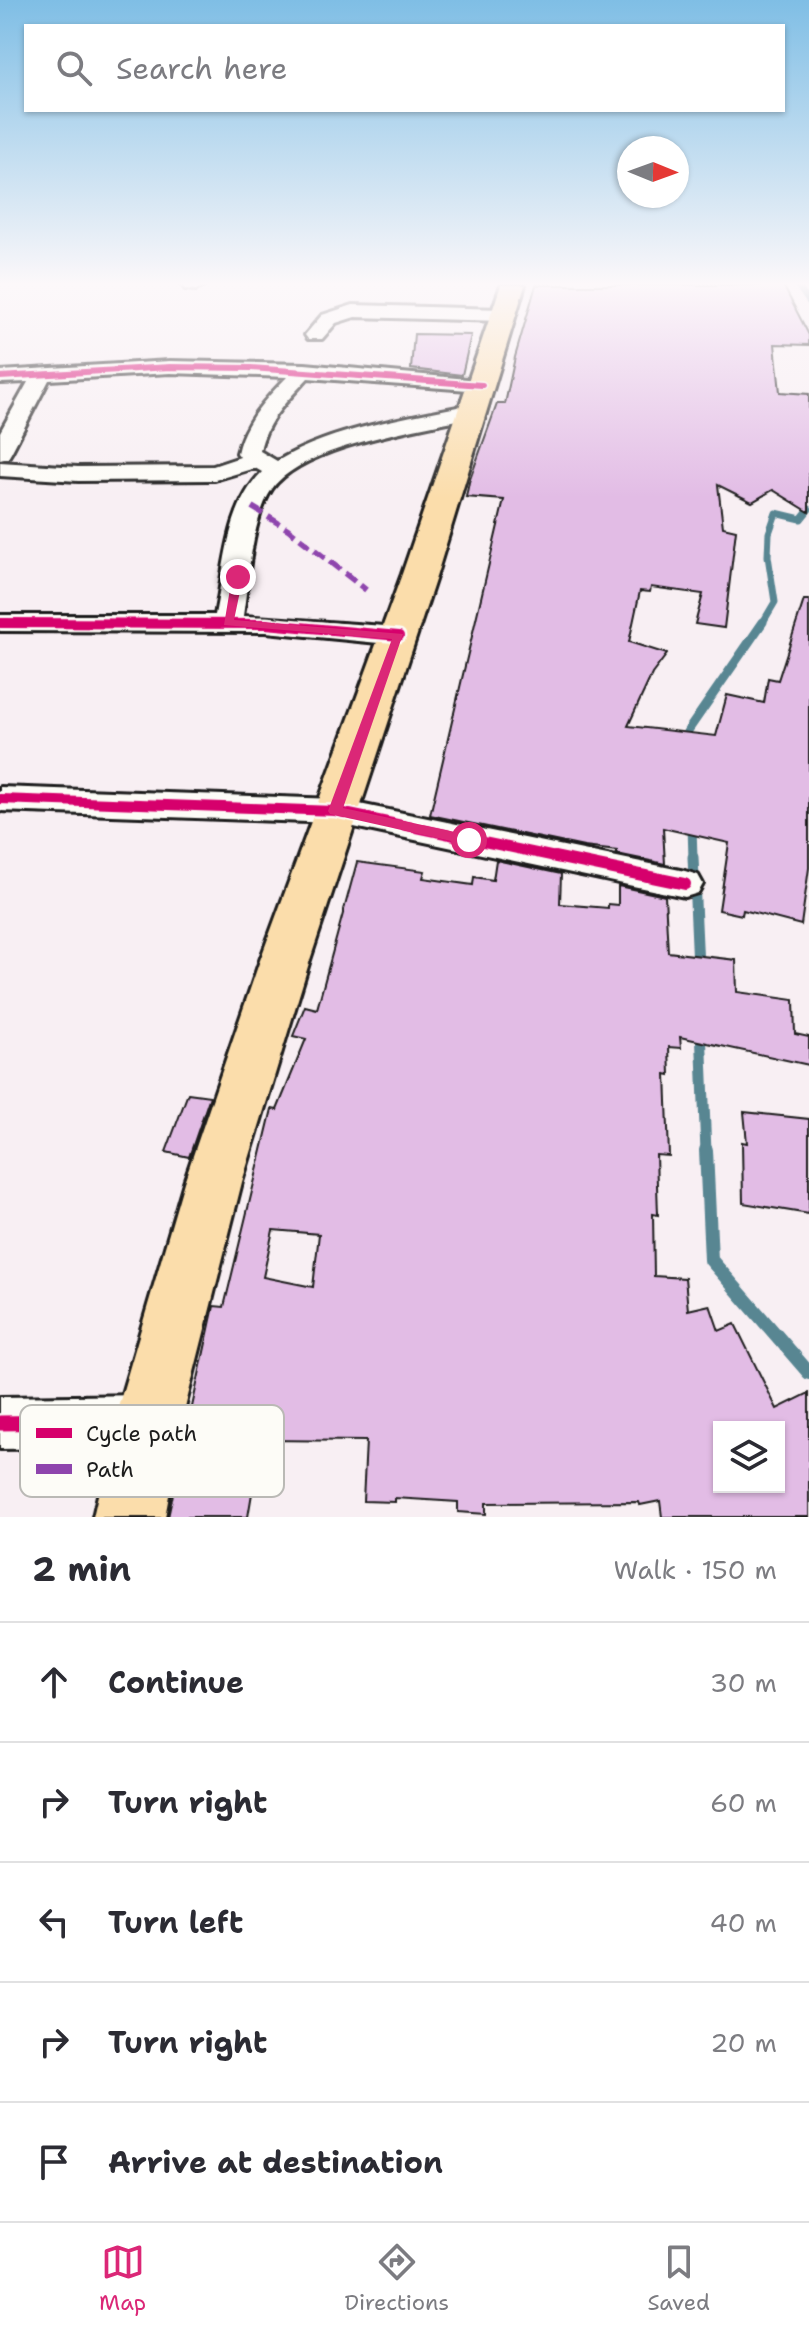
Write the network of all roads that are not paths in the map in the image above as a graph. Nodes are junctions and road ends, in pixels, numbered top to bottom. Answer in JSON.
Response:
{"nodes":[{"id":1,"x":490,"y":356,"type":"edge"},
{"id":2,"x":305,"y":370,"type":"junction"},
{"id":3,"x":41,"y":376,"type":"junction"},
{"id":4,"x":0,"y":377,"type":"edge"},
{"id":5,"x":477,"y":398,"type":"junction"},
{"id":6,"x":0,"y":453,"type":"edge"},
{"id":7,"x":265,"y":465,"type":"junction"},
{"id":8,"x":0,"y":469,"type":"edge"},
{"id":9,"x":0,"y":623,"type":"edge"},
{"id":10,"x":228,"y":623,"type":"junction"},
{"id":11,"x":399,"y":636,"type":"junction"},
{"id":12,"x":0,"y":799,"type":"edge"},
{"id":13,"x":335,"y":811,"type":"junction"},
{"id":14,"x":685,"y":884,"type":"dead end"},
{"id":15,"x":151,"y":1405,"type":"edge"},
{"id":16,"x":0,"y":1423,"type":"edge"},
{"id":17,"x":20,"y":1423,"type":"edge"},
{"id":18,"x":133,"y":1497,"type":"edge"},
{"id":19,"x":129,"y":1517,"type":"edge"}],
"edges":[{"from":1,"to":5,"type":"main road"},
{"from":2,"to":3,"type":"street"},
{"from":2,"to":5,"type":"street"},
{"from":2,"to":7,"type":"street"},
{"from":3,"to":4,"type":"street"},
{"from":3,"to":6,"type":"street"},
{"from":5,"to":7,"type":"street"},
{"from":5,"to":11,"type":"main road"},
{"from":7,"to":8,"type":"street"},
{"from":7,"to":10,"type":"street"},
{"from":9,"to":10,"type":"street"},
{"from":10,"to":11,"type":"street"},
{"from":11,"to":13,"type":"main road"},
{"from":12,"to":13,"type":"street"},
{"from":13,"to":14,"type":"street"},
{"from":13,"to":15,"type":"main road"},
{"from":16,"to":17,"type":"street"},
{"from":18,"to":19,"type":"main road"}]}
